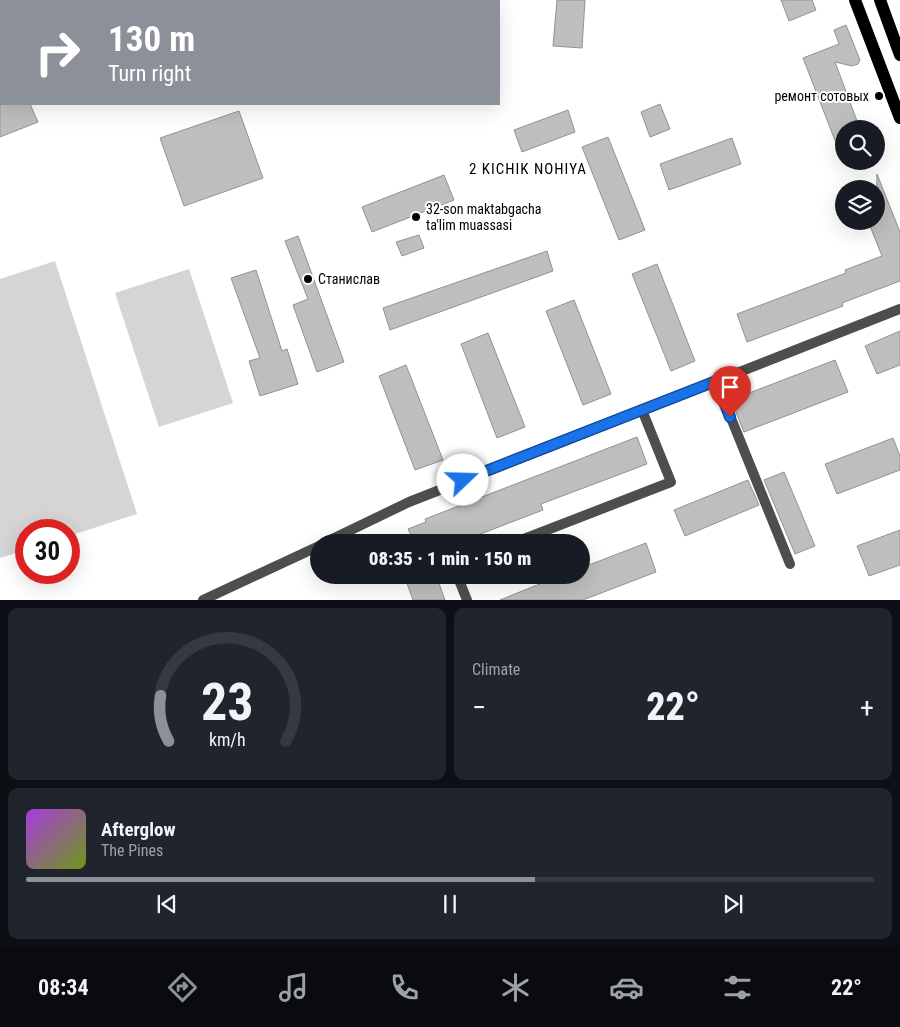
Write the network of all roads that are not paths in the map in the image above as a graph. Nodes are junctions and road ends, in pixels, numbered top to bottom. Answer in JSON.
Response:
{"nodes":[{"id":1,"x":855,"y":0,"type":"edge"},
{"id":2,"x":880,"y":0,"type":"edge"},
{"id":3,"x":900,"y":55,"type":"edge"},
{"id":4,"x":900,"y":118,"type":"edge"},
{"id":5,"x":900,"y":309,"type":"edge"},
{"id":6,"x":716,"y":381,"type":"junction"},
{"id":7,"x":642,"y":410,"type":"junction"},
{"id":8,"x":343,"y":534,"type":"edge"},
{"id":9,"x":537,"y":534,"type":"edge"},
{"id":10,"x":310,"y":550,"type":"edge"},
{"id":11,"x":790,"y":564,"type":"dead end"},
{"id":12,"x":461,"y":584,"type":"edge"},
{"id":13,"x":467,"y":599,"type":"edge"},
{"id":14,"x":202,"y":600,"type":"edge"}],
"edges":[{"from":1,"to":4,"type":"main road"},
{"from":2,"to":3,"type":"main road"},
{"from":5,"to":6,"type":"street"},
{"from":6,"to":7,"type":"street"},
{"from":6,"to":11,"type":"street"},
{"from":7,"to":8,"type":"street"},
{"from":7,"to":9,"type":"street"},
{"from":10,"to":14,"type":"street"},
{"from":12,"to":13,"type":"street"}]}
